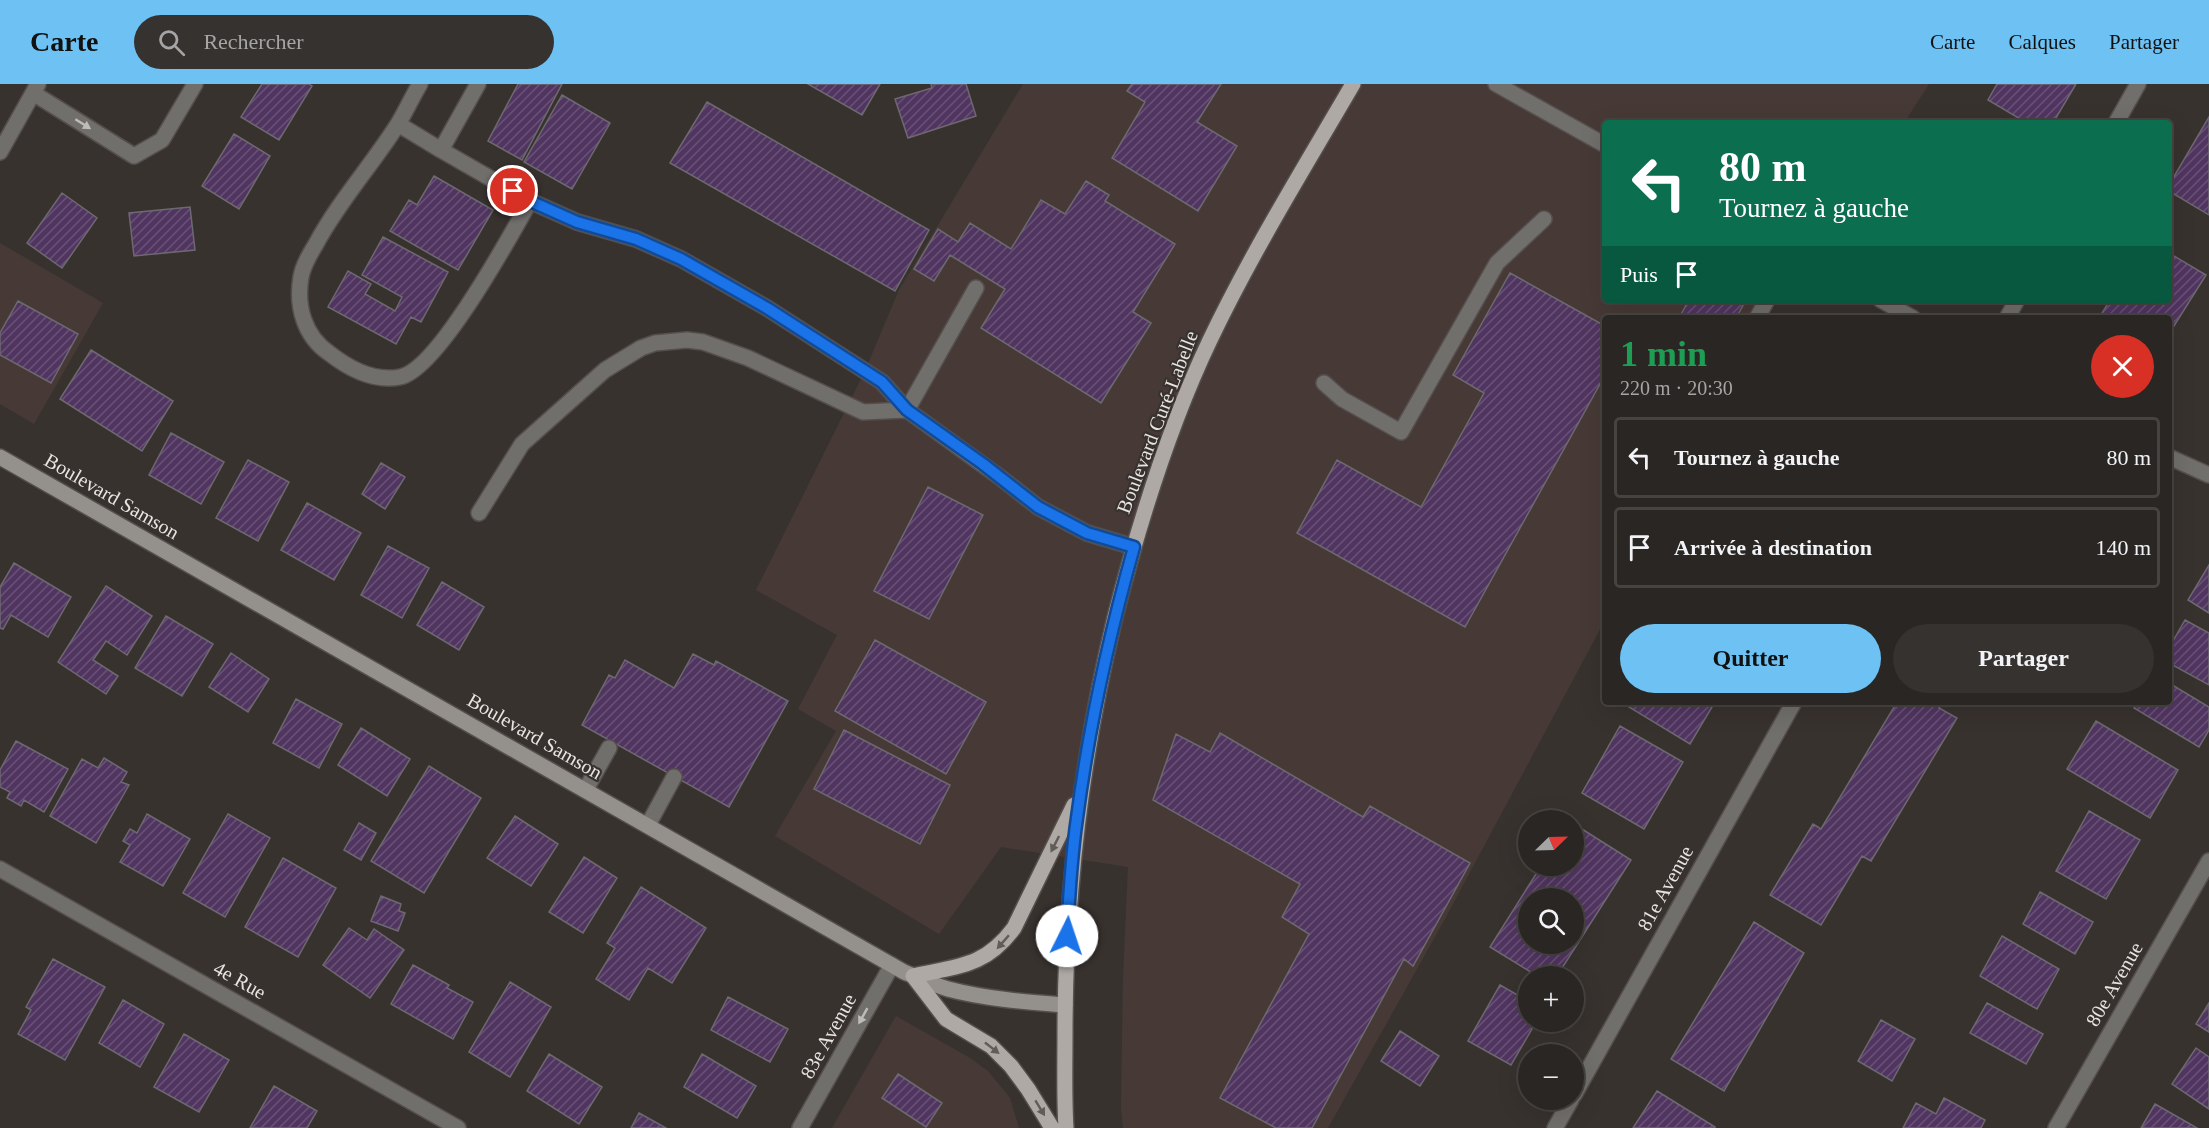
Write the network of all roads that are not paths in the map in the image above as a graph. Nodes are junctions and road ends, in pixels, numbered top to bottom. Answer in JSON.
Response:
{"nodes":[{"id":1,"x":195,"y":84,"type":"edge"},
{"id":2,"x":420,"y":84,"type":"edge"},
{"id":3,"x":478,"y":84,"type":"edge"},
{"id":4,"x":1353,"y":84,"type":"edge"},
{"id":5,"x":1496,"y":84,"type":"edge"},
{"id":6,"x":2138,"y":84,"type":"edge"},
{"id":7,"x":36,"y":88,"type":"edge"},
{"id":8,"x":2118,"y":120,"type":"edge"},
{"id":9,"x":398,"y":124,"type":"junction"},
{"id":10,"x":1602,"y":143,"type":"edge"},
{"id":11,"x":441,"y":150,"type":"junction"},
{"id":12,"x":0,"y":152,"type":"edge"},
{"id":13,"x":530,"y":201,"type":"junction"},
{"id":14,"x":1544,"y":219,"type":"dead end"},
{"id":15,"x":976,"y":288,"type":"dead end"},
{"id":16,"x":1886,"y":303,"type":"edge"},
{"id":17,"x":1908,"y":315,"type":"edge"},
{"id":18,"x":1324,"y":383,"type":"dead end"},
{"id":19,"x":907,"y":410,"type":"junction"},
{"id":20,"x":0,"y":457,"type":"edge"},
{"id":21,"x":2172,"y":458,"type":"edge"},
{"id":22,"x":2209,"y":475,"type":"edge"},
{"id":23,"x":479,"y":513,"type":"dead end"},
{"id":24,"x":1134,"y":547,"type":"junction"},
{"id":25,"x":1792,"y":705,"type":"edge"},
{"id":26,"x":609,"y":748,"type":"dead end"},
{"id":27,"x":674,"y":777,"type":"dead end"},
{"id":28,"x":586,"y":789,"type":"junction"},
{"id":29,"x":1081,"y":792,"type":"junction"},
{"id":30,"x":648,"y":825,"type":"junction"},
{"id":31,"x":2209,"y":861,"type":"edge"},
{"id":32,"x":0,"y":869,"type":"edge"},
{"id":33,"x":892,"y":965,"type":"junction"},
{"id":34,"x":913,"y":976,"type":"junction"},
{"id":35,"x":1065,"y":1005,"type":"junction"},
{"id":36,"x":1584,"y":1077,"type":"edge"},
{"id":37,"x":1565,"y":1110,"type":"edge"},
{"id":38,"x":458,"y":1128,"type":"edge"},
{"id":39,"x":800,"y":1128,"type":"edge"},
{"id":40,"x":1052,"y":1128,"type":"edge"},
{"id":41,"x":1066,"y":1128,"type":"edge"},
{"id":42,"x":1555,"y":1128,"type":"edge"},
{"id":43,"x":2056,"y":1128,"type":"edge"}],
"edges":[{"from":7,"to":1,"type":"street","one_way":true},
{"from":2,"to":9,"type":"street"},
{"from":3,"to":11,"type":"street"},
{"from":4,"to":24,"type":"main road","name":"Boulevard Curé-Labelle"},
{"from":5,"to":10,"type":"street"},
{"from":6,"to":8,"type":"street"},
{"from":7,"to":12,"type":"street"},
{"from":9,"to":11,"type":"street"},
{"from":9,"to":13,"type":"street"},
{"from":11,"to":13,"type":"street"},
{"from":13,"to":19,"type":"street"},
{"from":14,"to":18,"type":"street"},
{"from":15,"to":19,"type":"street"},
{"from":16,"to":17,"type":"street"},
{"from":19,"to":23,"type":"street"},
{"from":19,"to":24,"type":"street"},
{"from":20,"to":28,"type":"street","name":"Boulevard Samson"},
{"from":21,"to":22,"type":"street"},
{"from":24,"to":29,"type":"main road","name":"Boulevard Curé-Labelle"},
{"from":25,"to":36,"type":"street","name":"81e Avenue"},
{"from":26,"to":28,"type":"street"},
{"from":27,"to":30,"type":"street"},
{"from":28,"to":30,"type":"street","name":"Boulevard Samson"},
{"from":29,"to":34,"type":"main road","one_way":true},
{"from":29,"to":35,"type":"main road","name":"Boulevard Curé-Labelle"},
{"from":30,"to":33,"type":"street","name":"Boulevard Samson"},
{"from":31,"to":43,"type":"street","name":"80e Avenue"},
{"from":32,"to":38,"type":"street","name":"4e Rue"},
{"from":33,"to":34,"type":"street","name":"Boulevard Samson"},
{"from":33,"to":39,"type":"street","name":"83e Avenue","one_way":true},
{"from":34,"to":35,"type":"street","name":"Boulevard Samson"},
{"from":34,"to":40,"type":"main road","one_way":true},
{"from":35,"to":41,"type":"main road","name":"Boulevard Curé-Labelle"},
{"from":37,"to":42,"type":"street"}]}
